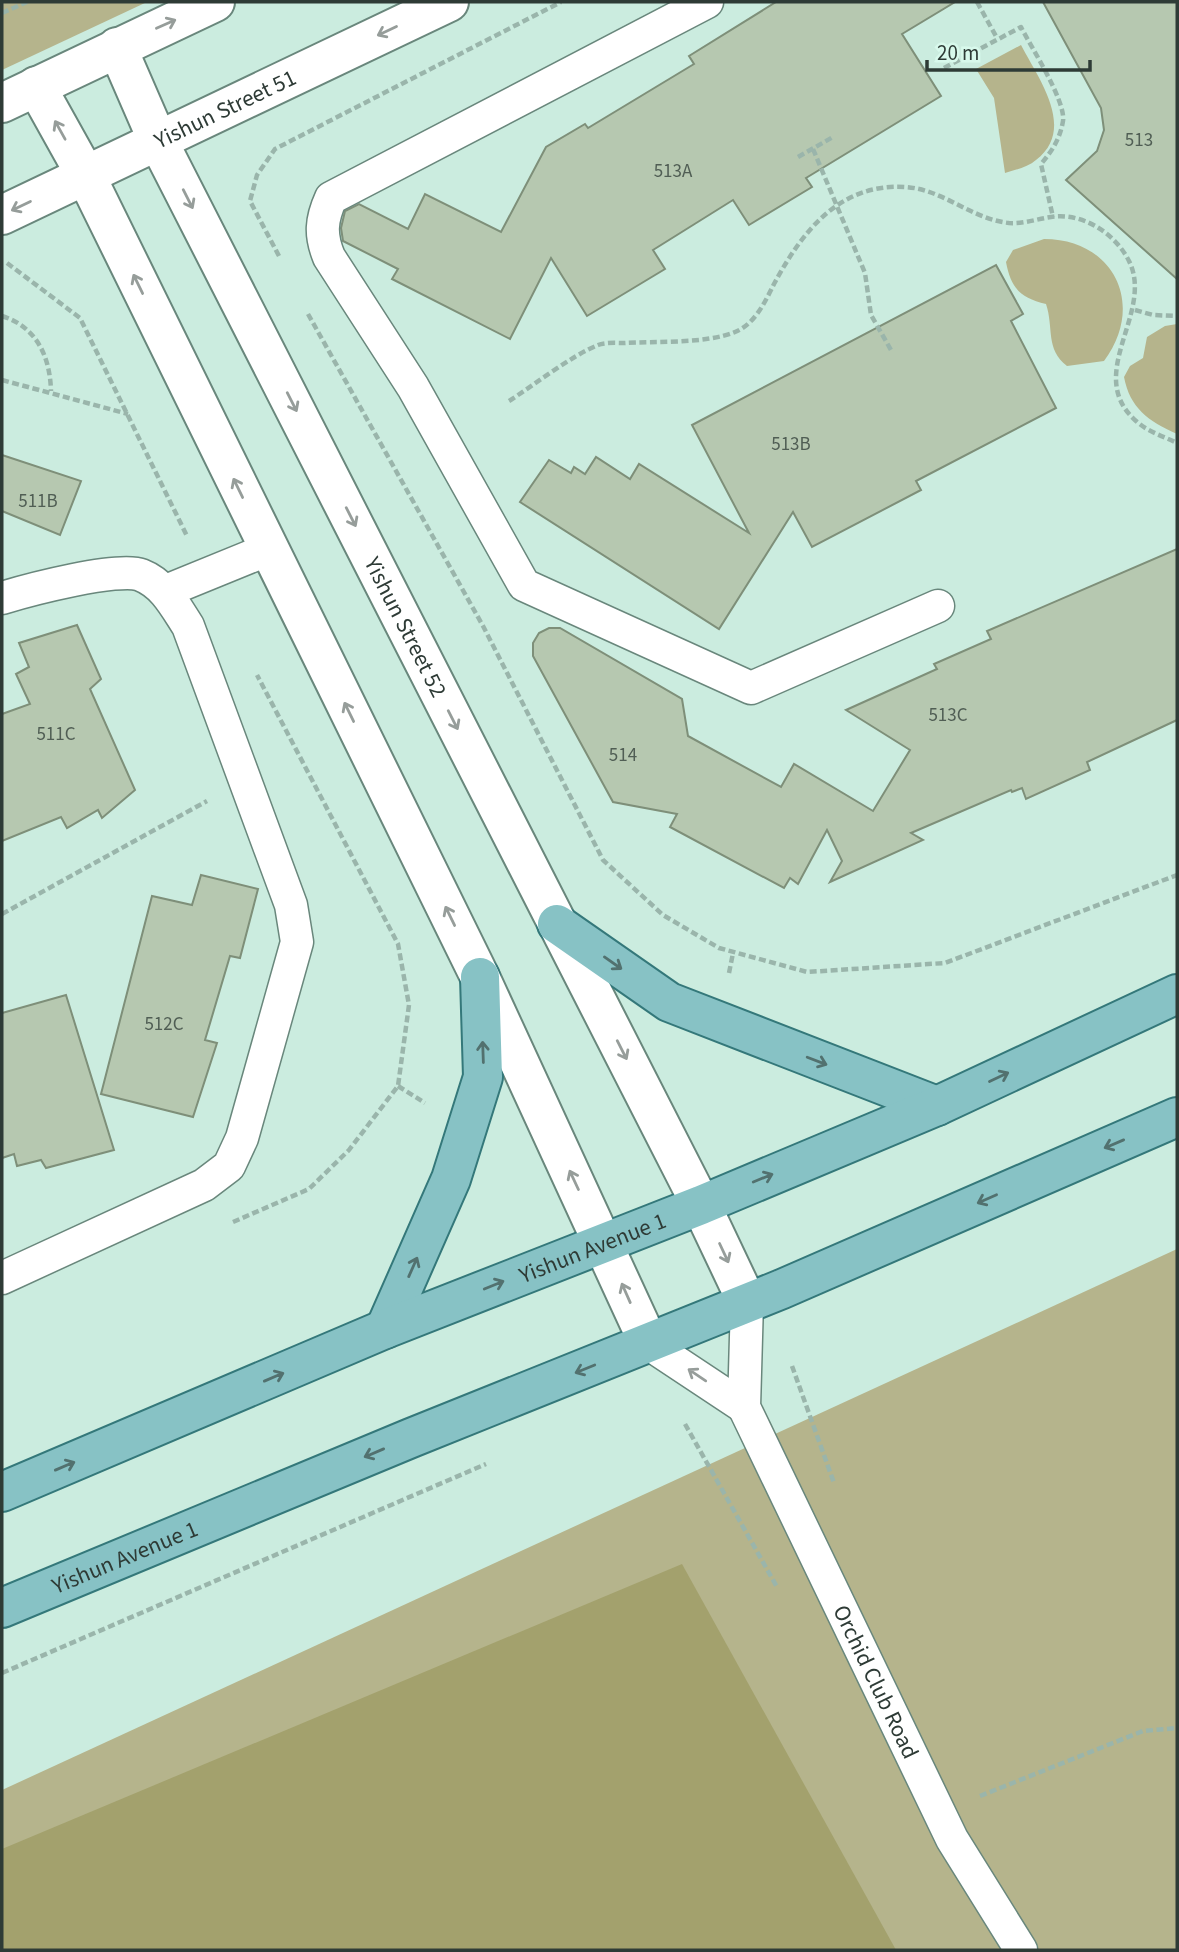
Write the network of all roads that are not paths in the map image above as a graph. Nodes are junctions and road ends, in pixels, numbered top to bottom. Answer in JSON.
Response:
{"nodes":[{"id":1,"x":215,"y":2,"type":"edge"},
{"id":2,"x":449,"y":2,"type":"edge"},
{"id":3,"x":707,"y":2,"type":"edge"},
{"id":4,"x":117,"y":47,"type":"junction"},
{"id":5,"x":36,"y":86,"type":"junction"},
{"id":6,"x":2,"y":103,"type":"edge"},
{"id":7,"x":157,"y":139,"type":"junction"},
{"id":8,"x":85,"y":174,"type":"junction"},
{"id":9,"x":2,"y":215,"type":"edge"},
{"id":10,"x":268,"y":549,"type":"junction"},
{"id":11,"x":166,"y":591,"type":"junction"},
{"id":12,"x":2,"y":598,"type":"edge"},
{"id":13,"x":938,"y":606,"type":"dead end"},
{"id":14,"x":557,"y":924,"type":"junction"},
{"id":15,"x":481,"y":977,"type":"junction"},
{"id":16,"x":1177,"y":994,"type":"edge"},
{"id":17,"x":937,"y":1106,"type":"junction"},
{"id":18,"x":1177,"y":1117,"type":"edge"},
{"id":19,"x":701,"y":1205,"type":"junction"},
{"id":20,"x":602,"y":1242,"type":"junction"},
{"id":21,"x":2,"y":1278,"type":"edge"},
{"id":22,"x":747,"y":1302,"type":"junction"},
{"id":23,"x":385,"y":1329,"type":"junction"},
{"id":24,"x":649,"y":1344,"type":"junction"},
{"id":25,"x":744,"y":1407,"type":"junction"},
{"id":26,"x":2,"y":1492,"type":"edge"},
{"id":27,"x":2,"y":1608,"type":"edge"},
{"id":28,"x":1021,"y":1950,"type":"edge"}],
"edges":[{"from":4,"to":1,"type":"street","one_way":true},
{"from":2,"to":7,"type":"street","name":"Yishun Street 51","one_way":true},
{"from":3,"to":13,"type":"lane"},
{"from":4,"to":5,"type":"street"},
{"from":4,"to":7,"type":"street","name":"Yishun Street 52"},
{"from":5,"to":6,"type":"street"},
{"from":8,"to":5,"type":"street","one_way":true},
{"from":7,"to":8,"type":"street","name":"Yishun Street 51"},
{"from":7,"to":14,"type":"street","name":"Yishun Street 52","one_way":true},
{"from":8,"to":9,"type":"street","name":"Yishun Street 51","one_way":true},
{"from":10,"to":8,"type":"street","one_way":true},
{"from":10,"to":11,"type":"lane"},
{"from":15,"to":10,"type":"street","one_way":true},
{"from":11,"to":12,"type":"lane"},
{"from":11,"to":21,"type":"lane"},
{"from":14,"to":17,"type":"main road","one_way":true},
{"from":14,"to":19,"type":"street","name":"Yishun Street 52","one_way":true},
{"from":20,"to":15,"type":"street","one_way":true},
{"from":23,"to":15,"type":"main road","one_way":true},
{"from":17,"to":16,"type":"main road","name":"Yishun Avenue 1","one_way":true},
{"from":19,"to":17,"type":"main road","name":"Yishun Avenue 1","one_way":true},
{"from":18,"to":22,"type":"main road","name":"Yishun Avenue 1","one_way":true},
{"from":19,"to":20,"type":"main road","name":"Yishun Avenue 1"},
{"from":19,"to":22,"type":"street","name":"Orchid Club Road","one_way":true},
{"from":23,"to":20,"type":"main road","name":"Yishun Avenue 1","one_way":true},
{"from":24,"to":20,"type":"street","one_way":true},
{"from":22,"to":24,"type":"main road","name":"Yishun Avenue 1"},
{"from":22,"to":25,"type":"lane","name":"Orchid Club Road"},
{"from":26,"to":23,"type":"main road","name":"Yishun Avenue 1","one_way":true},
{"from":25,"to":24,"type":"lane","one_way":true},
{"from":24,"to":27,"type":"main road","name":"Yishun Avenue 1","one_way":true},
{"from":25,"to":28,"type":"lane","name":"Orchid Club Road"}]}
